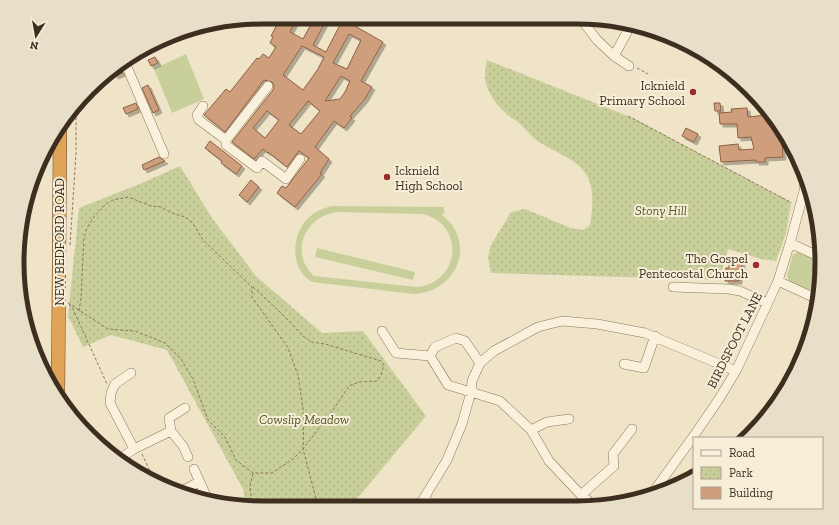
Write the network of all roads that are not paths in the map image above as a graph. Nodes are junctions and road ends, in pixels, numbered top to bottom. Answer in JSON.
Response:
{"nodes":[{"id":1,"x":584,"y":25,"type":"edge"},
{"id":2,"x":628,"y":30,"type":"edge"},
{"id":3,"x":614,"y":56,"type":"junction"},
{"id":4,"x":127,"y":66,"type":"edge"},
{"id":5,"x":629,"y":66,"type":"road end"},
{"id":6,"x":268,"y":86,"type":"dead end"},
{"id":7,"x":203,"y":106,"type":"dead end"},
{"id":8,"x":60,"y":137,"type":"edge"},
{"id":9,"x":226,"y":140,"type":"junction"},
{"id":10,"x":164,"y":154,"type":"dead end"},
{"id":11,"x":300,"y":160,"type":"dead end"},
{"id":12,"x":804,"y":192,"type":"edge"},
{"id":13,"x":790,"y":243,"type":"junction"},
{"id":14,"x":814,"y":254,"type":"edge"},
{"id":15,"x":778,"y":281,"type":"junction"},
{"id":16,"x":673,"y":286,"type":"dead end"},
{"id":17,"x":813,"y":296,"type":"edge"},
{"id":18,"x":768,"y":303,"type":"junction"},
{"id":19,"x":382,"y":331,"type":"dead end"},
{"id":20,"x":655,"y":336,"type":"junction"},
{"id":21,"x":430,"y":356,"type":"junction"},
{"id":22,"x":480,"y":363,"type":"junction"},
{"id":23,"x":624,"y":364,"type":"dead end"},
{"id":24,"x":736,"y":371,"type":"junction"},
{"id":25,"x":131,"y":373,"type":"dead end"},
{"id":26,"x":58,"y":385,"type":"edge"},
{"id":27,"x":471,"y":392,"type":"junction"},
{"id":28,"x":185,"y":408,"type":"dead end"},
{"id":29,"x":569,"y":419,"type":"dead end"},
{"id":30,"x":632,"y":429,"type":"dead end"},
{"id":31,"x":531,"y":430,"type":"junction"},
{"id":32,"x":171,"y":431,"type":"junction"},
{"id":33,"x":694,"y":437,"type":"edge"},
{"id":34,"x":693,"y":438,"type":"edge"},
{"id":35,"x":134,"y":449,"type":"junction"},
{"id":36,"x":123,"y":456,"type":"edge"},
{"id":37,"x":188,"y":457,"type":"dead end"},
{"id":38,"x":194,"y":469,"type":"dead end"},
{"id":39,"x":199,"y":482,"type":"junction"},
{"id":40,"x":657,"y":487,"type":"edge"},
{"id":41,"x":187,"y":488,"type":"edge"},
{"id":42,"x":205,"y":494,"type":"edge"},
{"id":43,"x":581,"y":495,"type":"junction"},
{"id":44,"x":424,"y":498,"type":"junction"},
{"id":45,"x":588,"y":500,"type":"edge"},
{"id":46,"x":422,"y":501,"type":"edge"},
{"id":47,"x":428,"y":501,"type":"edge"}],
"edges":[{"from":1,"to":3,"type":"street"},
{"from":2,"to":3,"type":"street"},
{"from":3,"to":5,"type":"street"},
{"from":4,"to":10,"type":"street"},
{"from":6,"to":9,"type":"street"},
{"from":7,"to":9,"type":"street"},
{"from":8,"to":26,"type":"highway","name":"NEW BEDFORD ROAD"},
{"from":9,"to":11,"type":"street"},
{"from":12,"to":13,"type":"street","name":"BIRDSFOOT LANE"},
{"from":13,"to":14,"type":"street"},
{"from":13,"to":15,"type":"street","name":"BIRDSFOOT LANE"},
{"from":15,"to":17,"type":"street"},
{"from":15,"to":18,"type":"street","name":"BIRDSFOOT LANE"},
{"from":16,"to":18,"type":"street"},
{"from":18,"to":24,"type":"street","name":"BIRDSFOOT LANE"},
{"from":19,"to":21,"type":"street"},
{"from":20,"to":22,"type":"street"},
{"from":20,"to":23,"type":"street"},
{"from":20,"to":24,"type":"street"},
{"from":21,"to":22,"type":"street"},
{"from":21,"to":27,"type":"street"},
{"from":22,"to":27,"type":"street"},
{"from":24,"to":33,"type":"street","name":"BIRDSFOOT LANE"},
{"from":25,"to":35,"type":"street"},
{"from":27,"to":31,"type":"street"},
{"from":27,"to":44,"type":"street"},
{"from":28,"to":32,"type":"street"},
{"from":29,"to":31,"type":"street"},
{"from":30,"to":43,"type":"street"},
{"from":31,"to":43,"type":"street"},
{"from":32,"to":35,"type":"street"},
{"from":32,"to":37,"type":"street"},
{"from":34,"to":40,"type":"street","name":"BIRDSFOOT LANE"},
{"from":35,"to":36,"type":"street"},
{"from":38,"to":39,"type":"street"},
{"from":39,"to":41,"type":"street"},
{"from":39,"to":42,"type":"street"},
{"from":43,"to":45,"type":"street"},
{"from":44,"to":46,"type":"street"},
{"from":44,"to":47,"type":"street"}]}
